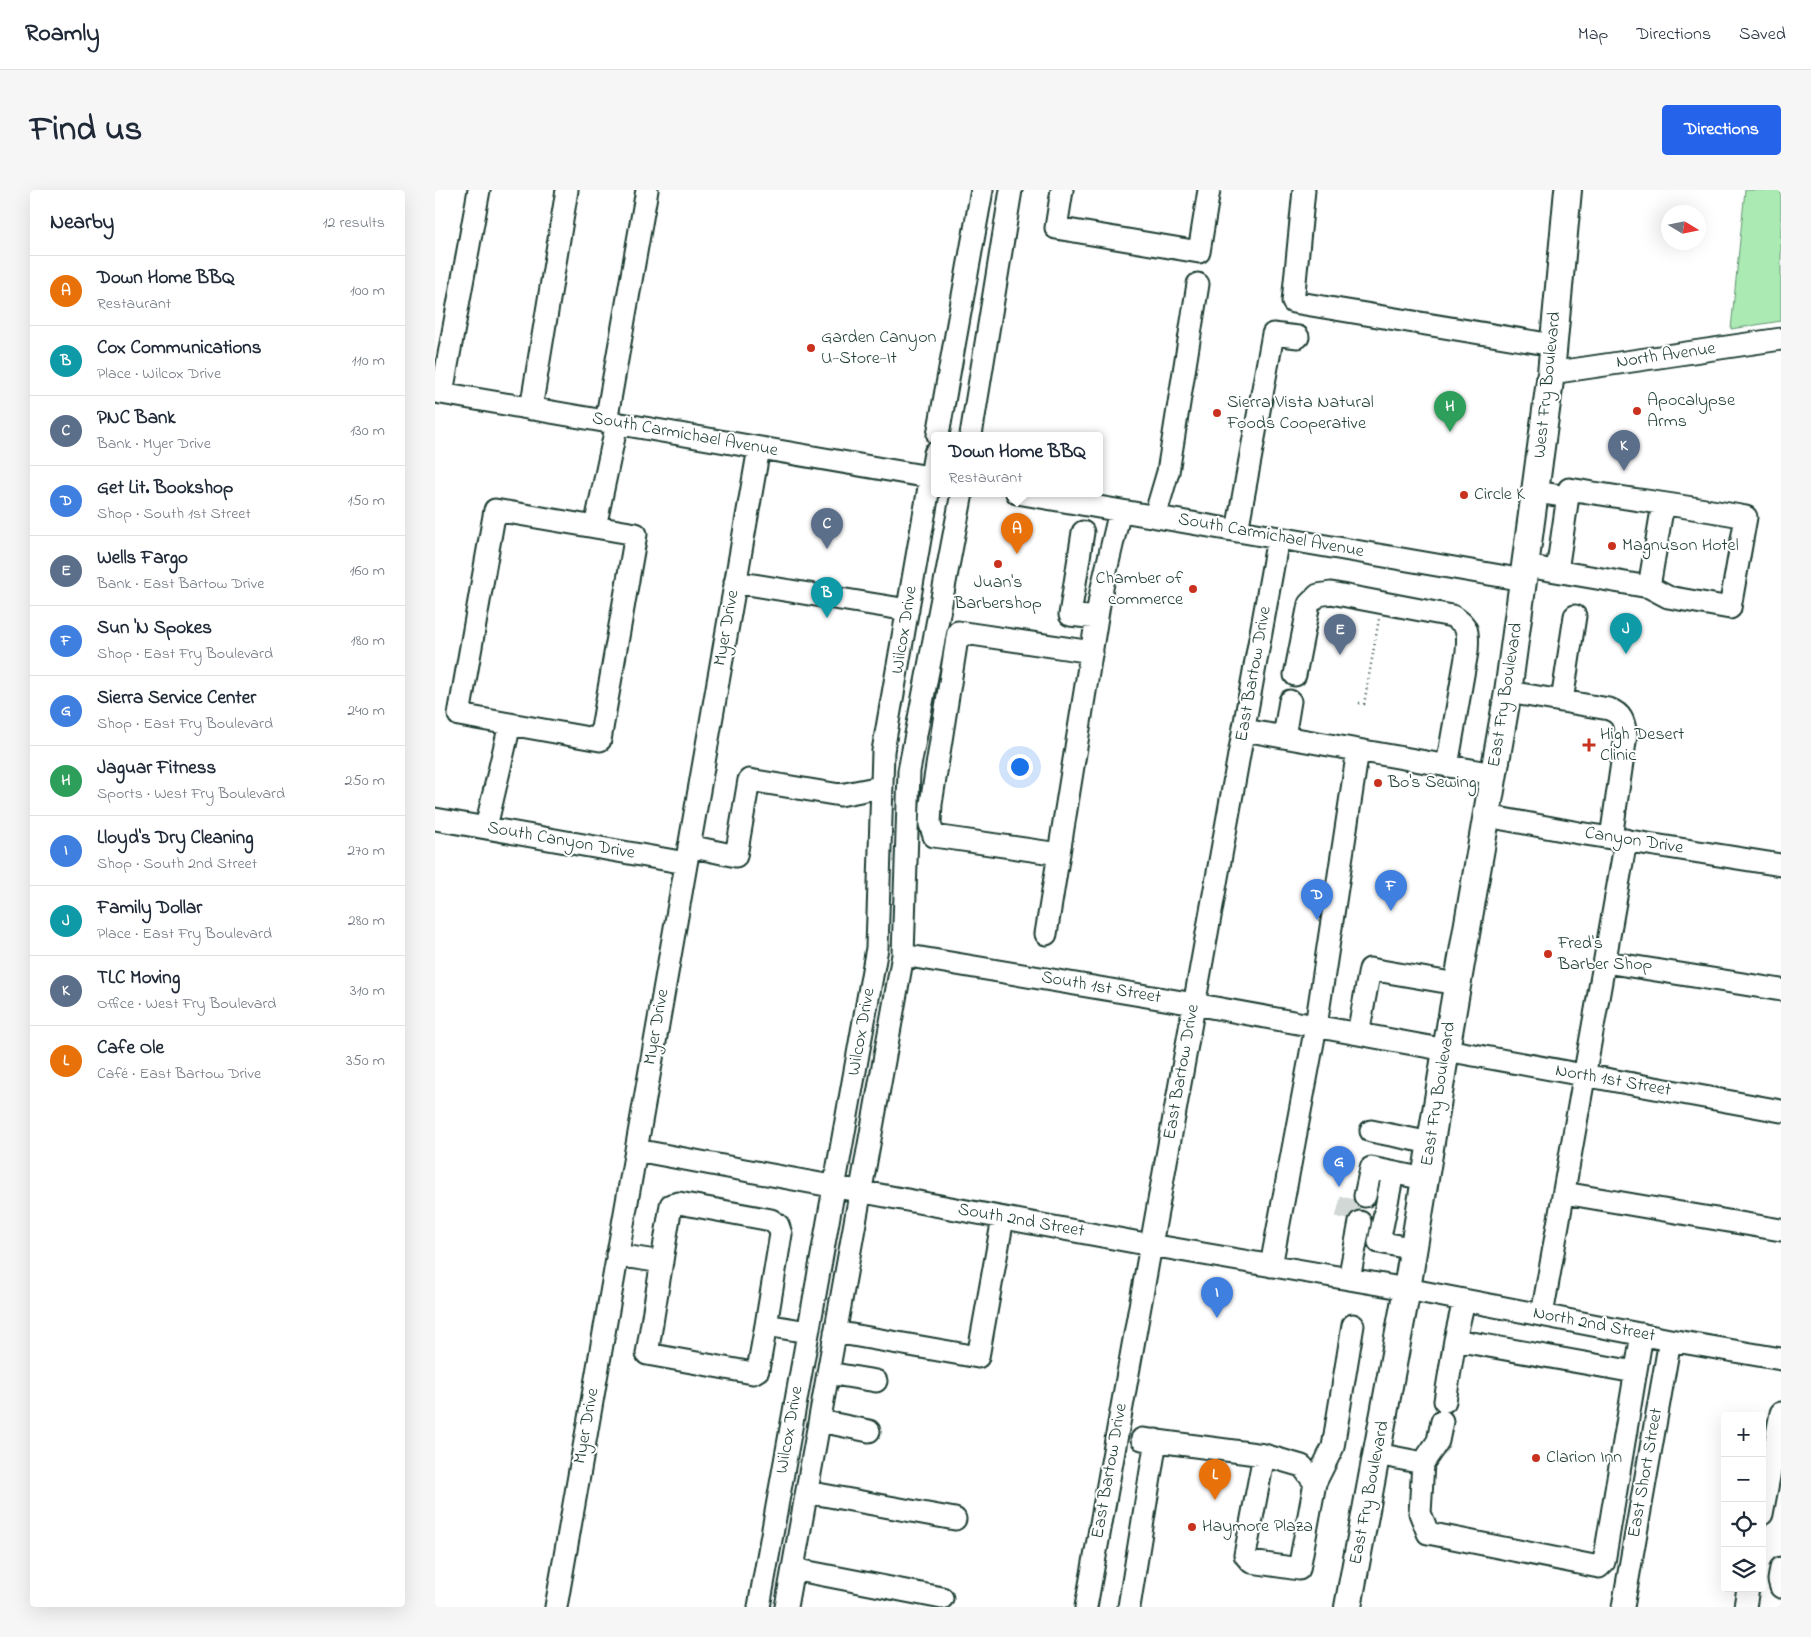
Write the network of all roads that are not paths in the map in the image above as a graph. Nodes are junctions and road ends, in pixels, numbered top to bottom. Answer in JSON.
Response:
{"nodes":[{"id":1,"x":479,"y":190,"type":"edge"},
{"id":2,"x":567,"y":190,"type":"edge"},
{"id":3,"x":647,"y":190,"type":"edge"},
{"id":4,"x":982,"y":190,"type":"edge"},
{"id":5,"x":1011,"y":190,"type":"edge"},
{"id":6,"x":1062,"y":190,"type":"edge"},
{"id":7,"x":1209,"y":190,"type":"edge"},
{"id":8,"x":1304,"y":190,"type":"edge"},
{"id":9,"x":1568,"y":190,"type":"edge"},
{"id":10,"x":1198,"y":284,"type":"dead end"},
{"id":11,"x":444,"y":328,"type":"edge"},
{"id":12,"x":1297,"y":337,"type":"dead end"},
{"id":13,"x":1781,"y":339,"type":"edge"},
{"id":14,"x":1553,"y":344,"type":"junction"},
{"id":15,"x":1551,"y":372,"type":"junction"},
{"id":16,"x":439,"y":392,"type":"edge"},
{"id":17,"x":531,"y":409,"type":"junction"},
{"id":18,"x":611,"y":422,"type":"junction"},
{"id":19,"x":939,"y":432,"type":"edge"},
{"id":20,"x":971,"y":432,"type":"edge"},
{"id":21,"x":759,"y":448,"type":"junction"},
{"id":22,"x":931,"y":478,"type":"edge"},
{"id":23,"x":931,"y":484,"type":"edge"},
{"id":24,"x":1535,"y":492,"type":"junction"},
{"id":25,"x":961,"y":497,"type":"edge"},
{"id":26,"x":1040,"y":497,"type":"edge"},
{"id":27,"x":1568,"y":497,"type":"junction"},
{"id":28,"x":1663,"y":504,"type":"junction"},
{"id":29,"x":1119,"y":511,"type":"junction"},
{"id":30,"x":1155,"y":516,"type":"junction"},
{"id":31,"x":595,"y":527,"type":"junction"},
{"id":32,"x":1237,"y":530,"type":"junction"},
{"id":33,"x":1083,"y":532,"type":"dead end"},
{"id":34,"x":1278,"y":538,"type":"junction"},
{"id":35,"x":1557,"y":571,"type":"junction"},
{"id":36,"x":1525,"y":573,"type":"junction"},
{"id":37,"x":735,"y":582,"type":"junction"},
{"id":38,"x":1649,"y":587,"type":"junction"},
{"id":39,"x":908,"y":610,"type":"junction"},
{"id":40,"x":1575,"y":616,"type":"dead end"},
{"id":41,"x":1097,"y":618,"type":"junction"},
{"id":42,"x":1092,"y":652,"type":"junction"},
{"id":43,"x":1295,"y":675,"type":"dead end"},
{"id":44,"x":1508,"y":692,"type":"junction"},
{"id":45,"x":1290,"y":701,"type":"dead end"},
{"id":46,"x":1562,"y":701,"type":"junction"},
{"id":47,"x":510,"y":724,"type":"junction"},
{"id":48,"x":1244,"y":730,"type":"junction"},
{"id":49,"x":1284,"y":737,"type":"junction"},
{"id":50,"x":1358,"y":750,"type":"junction"},
{"id":51,"x":1447,"y":766,"type":"junction"},
{"id":52,"x":1494,"y":774,"type":"junction"},
{"id":53,"x":881,"y":787,"type":"junction"},
{"id":54,"x":1487,"y":816,"type":"junction"},
{"id":55,"x":435,"y":819,"type":"edge"},
{"id":56,"x":487,"y":827,"type":"junction"},
{"id":57,"x":1619,"y":839,"type":"junction"},
{"id":58,"x":1059,"y":854,"type":"junction"},
{"id":59,"x":687,"y":855,"type":"junction"},
{"id":60,"x":1781,"y":865,"type":"edge"},
{"id":61,"x":1046,"y":934,"type":"dead end"},
{"id":62,"x":903,"y":954,"type":"junction"},
{"id":63,"x":1605,"y":962,"type":"junction"},
{"id":64,"x":1457,"y":984,"type":"junction"},
{"id":65,"x":1781,"y":990,"type":"edge"},
{"id":66,"x":1194,"y":1004,"type":"junction"},
{"id":67,"x":1316,"y":1026,"type":"junction"},
{"id":68,"x":1358,"y":1034,"type":"junction"},
{"id":69,"x":1446,"y":1050,"type":"junction"},
{"id":70,"x":1585,"y":1076,"type":"junction"},
{"id":71,"x":1781,"y":1110,"type":"edge"},
{"id":72,"x":1371,"y":1131,"type":"dead end"},
{"id":73,"x":1431,"y":1143,"type":"junction"},
{"id":74,"x":636,"y":1150,"type":"junction"},
{"id":75,"x":1393,"y":1173,"type":"junction"},
{"id":76,"x":1425,"y":1179,"type":"junction"},
{"id":77,"x":833,"y":1186,"type":"junction"},
{"id":78,"x":860,"y":1192,"type":"junction"},
{"id":79,"x":1563,"y":1193,"type":"junction"},
{"id":80,"x":1358,"y":1195,"type":"tunnel mouth"},
{"id":81,"x":1003,"y":1218,"type":"junction"},
{"id":82,"x":1781,"y":1230,"type":"edge"},
{"id":83,"x":1379,"y":1242,"type":"junction"},
{"id":84,"x":1151,"y":1245,"type":"junction"},
{"id":85,"x":1414,"y":1249,"type":"junction"},
{"id":86,"x":617,"y":1255,"type":"junction"},
{"id":87,"x":662,"y":1262,"type":"junction"},
{"id":88,"x":1271,"y":1266,"type":"junction"},
{"id":89,"x":1349,"y":1279,"type":"junction"},
{"id":90,"x":1407,"y":1289,"type":"junction"},
{"id":91,"x":1464,"y":1300,"type":"junction"},
{"id":92,"x":1542,"y":1315,"type":"junction"},
{"id":93,"x":766,"y":1325,"type":"junction"},
{"id":94,"x":1353,"y":1325,"type":"dead end"},
{"id":95,"x":807,"y":1332,"type":"junction"},
{"id":96,"x":835,"y":1332,"type":"junction"},
{"id":97,"x":1642,"y":1334,"type":"junction"},
{"id":98,"x":1455,"y":1340,"type":"junction"},
{"id":99,"x":1670,"y":1340,"type":"junction"},
{"id":100,"x":1781,"y":1359,"type":"edge"},
{"id":101,"x":1635,"y":1372,"type":"junction"},
{"id":102,"x":828,"y":1373,"type":"junction"},
{"id":103,"x":876,"y":1381,"type":"dead end"},
{"id":104,"x":1445,"y":1401,"type":"dead end"},
{"id":105,"x":1781,"y":1413,"type":"edge"},
{"id":106,"x":820,"y":1421,"type":"junction"},
{"id":107,"x":1442,"y":1421,"type":"dead end"},
{"id":108,"x":869,"y":1431,"type":"dead end"},
{"id":109,"x":1377,"y":1454,"type":"junction"},
{"id":110,"x":1264,"y":1455,"type":"junction"},
{"id":111,"x":1423,"y":1463,"type":"junction"},
{"id":112,"x":1315,"y":1483,"type":"junction"},
{"id":113,"x":807,"y":1492,"type":"junction"},
{"id":114,"x":1764,"y":1502,"type":"edge"},
{"id":115,"x":955,"y":1519,"type":"dead end"},
{"id":116,"x":1781,"y":1568,"type":"edge"},
{"id":117,"x":793,"y":1569,"type":"junction"},
{"id":118,"x":1781,"y":1587,"type":"edge"},
{"id":119,"x":1748,"y":1592,"type":"edge"},
{"id":120,"x":942,"y":1598,"type":"dead end"},
{"id":121,"x":556,"y":1607,"type":"edge"},
{"id":122,"x":759,"y":1607,"type":"edge"},
{"id":123,"x":787,"y":1607,"type":"edge"},
{"id":124,"x":1086,"y":1607,"type":"edge"},
{"id":125,"x":1129,"y":1607,"type":"edge"},
{"id":126,"x":1348,"y":1607,"type":"edge"},
{"id":127,"x":1623,"y":1607,"type":"edge"},
{"id":128,"x":1745,"y":1607,"type":"edge"}],
"edges":[{"from":1,"to":11,"type":"street"},
{"from":2,"to":17,"type":"street"},
{"from":3,"to":18,"type":"street"},
{"from":4,"to":19,"type":"street"},
{"from":5,"to":20,"type":"street"},
{"from":6,"to":7,"type":"street"},
{"from":8,"to":14,"type":"street"},
{"from":9,"to":14,"type":"main road","name":"West Fry Boulevard"},
{"from":10,"to":30,"type":"street"},
{"from":11,"to":16,"type":"street"},
{"from":12,"to":32,"type":"street"},
{"from":13,"to":15,"type":"street","name":"North Avenue"},
{"from":14,"to":15,"type":"main road","name":"West Fry Boulevard"},
{"from":15,"to":24,"type":"main road","name":"West Fry Boulevard"},
{"from":16,"to":17,"type":"street","name":"South Carmichael Avenue"},
{"from":17,"to":18,"type":"street","name":"South Carmichael Avenue"},
{"from":18,"to":21,"type":"street","name":"South Carmichael Avenue"},
{"from":18,"to":31,"type":"street"},
{"from":21,"to":22,"type":"street","name":"South Carmichael Avenue"},
{"from":21,"to":37,"type":"street","name":"Myer Drive"},
{"from":23,"to":39,"type":"street","name":"Wilcox Drive"},
{"from":24,"to":27,"type":"street"},
{"from":24,"to":36,"type":"main road","name":"West Fry Boulevard"},
{"from":25,"to":62,"type":"street","name":"Wilcox Drive"},
{"from":26,"to":29,"type":"street","name":"South Carmichael Avenue"},
{"from":27,"to":28,"type":"street"},
{"from":27,"to":35,"type":"street"},
{"from":28,"to":38,"type":"street"},
{"from":28,"to":38,"type":"street","name":"South Carmichael Avenue"},
{"from":29,"to":30,"type":"street","name":"South Carmichael Avenue"},
{"from":29,"to":41,"type":"street"},
{"from":30,"to":32,"type":"street","name":"South Carmichael Avenue"},
{"from":31,"to":47,"type":"street"},
{"from":31,"to":47,"type":"street"},
{"from":32,"to":34,"type":"street","name":"South Carmichael Avenue"},
{"from":33,"to":41,"type":"street"},
{"from":34,"to":36,"type":"street","name":"South Carmichael Avenue"},
{"from":34,"to":48,"type":"street","name":"East Bartow Drive"},
{"from":35,"to":36,"type":"street","name":"South Carmichael Avenue"},
{"from":35,"to":38,"type":"street","name":"South Carmichael Avenue"},
{"from":36,"to":44,"type":"main road","name":"East Fry Boulevard"},
{"from":37,"to":39,"type":"street"},
{"from":37,"to":59,"type":"street","name":"Myer Drive"},
{"from":39,"to":53,"type":"street","name":"Wilcox Drive"},
{"from":40,"to":46,"type":"street"},
{"from":41,"to":42,"type":"street"},
{"from":42,"to":58,"type":"street"},
{"from":42,"to":58,"type":"street"},
{"from":43,"to":51,"type":"street"},
{"from":44,"to":46,"type":"street"},
{"from":44,"to":52,"type":"main road","name":"East Fry Boulevard"},
{"from":45,"to":49,"type":"street"},
{"from":46,"to":57,"type":"street"},
{"from":47,"to":56,"type":"street"},
{"from":48,"to":49,"type":"street"},
{"from":48,"to":66,"type":"street","name":"East Bartow Drive"},
{"from":49,"to":50,"type":"street"},
{"from":50,"to":51,"type":"street"},
{"from":50,"to":67,"type":"street"},
{"from":51,"to":52,"type":"street"},
{"from":52,"to":54,"type":"main road","name":"East Fry Boulevard"},
{"from":53,"to":59,"type":"street","name":"South Canyon Drive"},
{"from":53,"to":77,"type":"street","name":"Wilcox Drive"},
{"from":54,"to":57,"type":"street","name":"Canyon Drive"},
{"from":54,"to":64,"type":"main road","name":"East Fry Boulevard"},
{"from":55,"to":56,"type":"street","name":"South Canyon Drive"},
{"from":56,"to":59,"type":"street","name":"South Canyon Drive"},
{"from":57,"to":60,"type":"street","name":"Canyon Drive"},
{"from":57,"to":63,"type":"street"},
{"from":58,"to":61,"type":"street"},
{"from":59,"to":74,"type":"street","name":"Myer Drive"},
{"from":62,"to":66,"type":"street","name":"South 1st Street"},
{"from":62,"to":78,"type":"street","name":"Wilcox Drive"},
{"from":63,"to":65,"type":"street"},
{"from":63,"to":70,"type":"street"},
{"from":64,"to":68,"type":"street"},
{"from":64,"to":69,"type":"main road","name":"East Fry Boulevard"},
{"from":66,"to":67,"type":"street","name":"South 1st Street"},
{"from":66,"to":84,"type":"street","name":"East Bartow Drive"},
{"from":67,"to":68,"type":"street","name":"South 1st Street"},
{"from":67,"to":88,"type":"street"},
{"from":68,"to":69,"type":"street","name":"South 1st Street"},
{"from":69,"to":70,"type":"street","name":"North 1st Street"},
{"from":69,"to":73,"type":"main road","name":"East Fry Boulevard"},
{"from":70,"to":71,"type":"street","name":"North 1st Street"},
{"from":70,"to":79,"type":"street"},
{"from":72,"to":73,"type":"street"},
{"from":73,"to":76,"type":"main road","name":"East Fry Boulevard"},
{"from":74,"to":77,"type":"street","name":"South 2nd Street"},
{"from":74,"to":86,"type":"street","name":"Myer Drive"},
{"from":75,"to":76,"type":"street"},
{"from":75,"to":80,"type":"street"},
{"from":75,"to":83,"type":"street"},
{"from":76,"to":85,"type":"main road","name":"East Fry Boulevard"},
{"from":77,"to":78,"type":"street","name":"South 2nd Street"},
{"from":77,"to":95,"type":"street","name":"Wilcox Drive"},
{"from":78,"to":81,"type":"street","name":"South 2nd Street"},
{"from":78,"to":96,"type":"street","name":"Wilcox Drive"},
{"from":79,"to":82,"type":"street"},
{"from":79,"to":92,"type":"street"},
{"from":81,"to":84,"type":"street","name":"South 2nd Street"},
{"from":81,"to":96,"type":"street"},
{"from":83,"to":85,"type":"street"},
{"from":83,"to":89,"type":"street"},
{"from":84,"to":88,"type":"street","name":"South 2nd Street"},
{"from":84,"to":124,"type":"street","name":"East Bartow Drive"},
{"from":85,"to":90,"type":"main road","name":"East Fry Boulevard"},
{"from":86,"to":87,"type":"street"},
{"from":86,"to":121,"type":"street","name":"Myer Drive"},
{"from":87,"to":93,"type":"street"},
{"from":87,"to":93,"type":"street"},
{"from":88,"to":89,"type":"street","name":"South 2nd Street"},
{"from":89,"to":90,"type":"street","name":"South 2nd Street"},
{"from":90,"to":91,"type":"street","name":"North 2nd Street"},
{"from":90,"to":109,"type":"main road","name":"East Fry Boulevard"},
{"from":91,"to":92,"type":"street","name":"North 2nd Street"},
{"from":91,"to":98,"type":"street"},
{"from":92,"to":97,"type":"street","name":"North 2nd Street"},
{"from":93,"to":95,"type":"street"},
{"from":94,"to":112,"type":"street"},
{"from":95,"to":122,"type":"street","name":"Wilcox Drive"},
{"from":96,"to":102,"type":"street","name":"Wilcox Drive"},
{"from":97,"to":99,"type":"street","name":"North 2nd Street"},
{"from":97,"to":101,"type":"street"},
{"from":98,"to":101,"type":"street"},
{"from":98,"to":104,"type":"street"},
{"from":99,"to":100,"type":"street","name":"North 2nd Street"},
{"from":99,"to":127,"type":"street","name":"East Short Street"},
{"from":101,"to":111,"type":"street"},
{"from":102,"to":103,"type":"street"},
{"from":102,"to":106,"type":"street","name":"Wilcox Drive"},
{"from":105,"to":114,"type":"street"},
{"from":106,"to":108,"type":"street"},
{"from":106,"to":113,"type":"street","name":"Wilcox Drive"},
{"from":107,"to":111,"type":"street"},
{"from":109,"to":111,"type":"street"},
{"from":109,"to":126,"type":"main road","name":"East Fry Boulevard"},
{"from":110,"to":112,"type":"street"},
{"from":110,"to":112,"type":"street"},
{"from":110,"to":125,"type":"street"},
{"from":113,"to":115,"type":"street"},
{"from":113,"to":117,"type":"street","name":"Wilcox Drive"},
{"from":116,"to":118,"type":"street"},
{"from":117,"to":120,"type":"street"},
{"from":117,"to":123,"type":"street","name":"Wilcox Drive"},
{"from":119,"to":128,"type":"street"}]}
